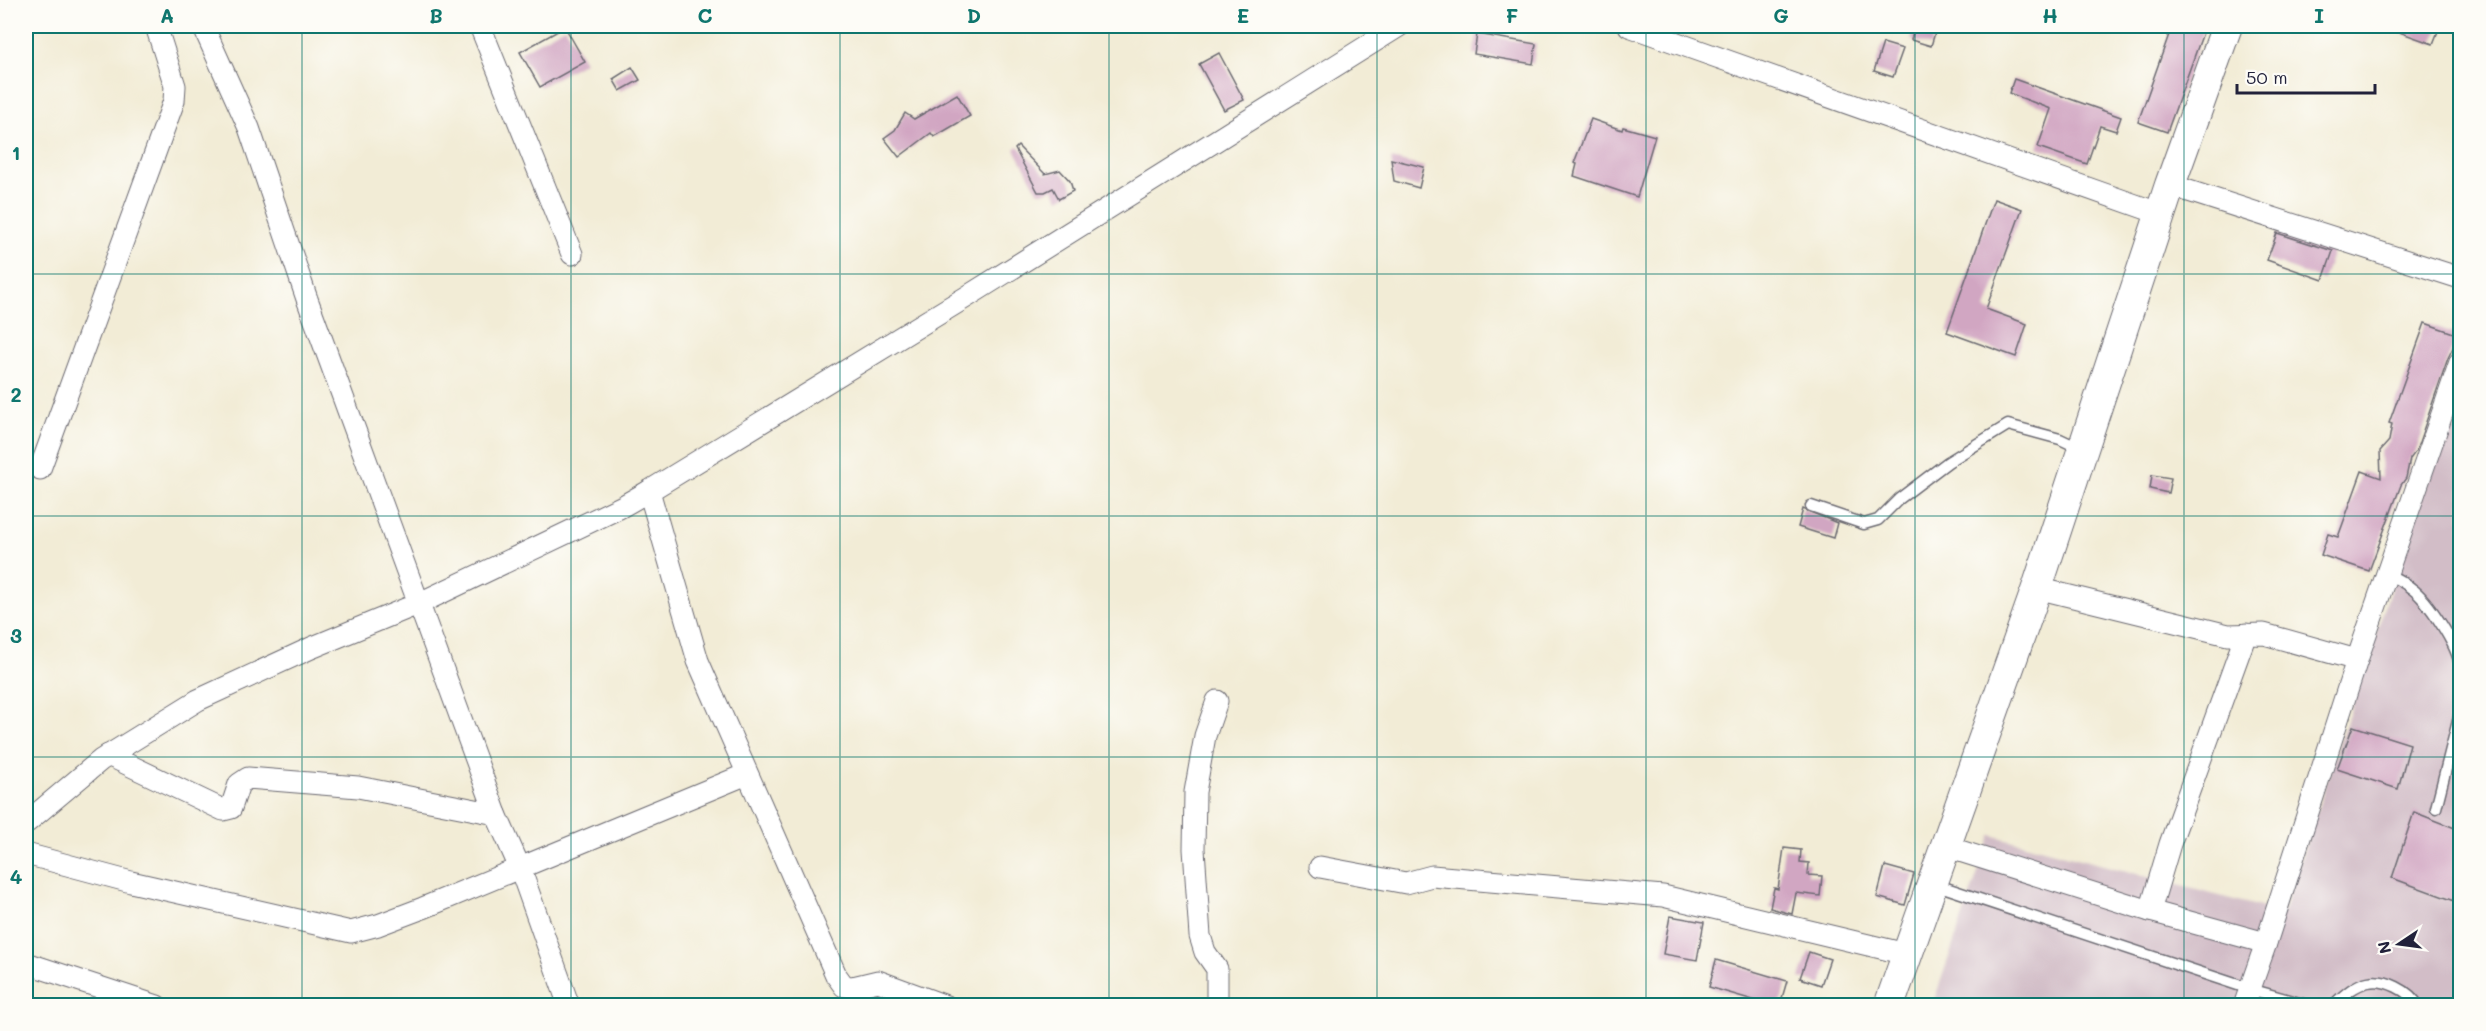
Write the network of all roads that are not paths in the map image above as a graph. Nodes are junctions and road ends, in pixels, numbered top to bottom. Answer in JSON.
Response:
{"nodes":[{"id":1,"x":156,"y":26,"type":"edge"},
{"id":2,"x":203,"y":26,"type":"edge"},
{"id":3,"x":480,"y":26,"type":"edge"},
{"id":4,"x":1399,"y":26,"type":"edge"},
{"id":5,"x":1629,"y":26,"type":"edge"},
{"id":6,"x":2227,"y":26,"type":"edge"},
{"id":7,"x":2170,"y":185,"type":"junction"},
{"id":8,"x":2161,"y":214,"type":"junction"},
{"id":9,"x":572,"y":254,"type":"dead end"},
{"id":10,"x":2460,"y":278,"type":"edge"},
{"id":11,"x":2460,"y":362,"type":"edge"},
{"id":12,"x":2084,"y":451,"type":"junction"},
{"id":13,"x":40,"y":469,"type":"dead end"},
{"id":14,"x":649,"y":491,"type":"junction"},
{"id":15,"x":1811,"y":506,"type":"dead end"},
{"id":16,"x":2387,"y":574,"type":"junction"},
{"id":17,"x":2037,"y":588,"type":"junction"},
{"id":18,"x":420,"y":603,"type":"junction"},
{"id":19,"x":2246,"y":634,"type":"junction"},
{"id":20,"x":2357,"y":660,"type":"junction"},
{"id":21,"x":2460,"y":666,"type":"edge"},
{"id":22,"x":1217,"y":701,"type":"dead end"},
{"id":23,"x":2460,"y":713,"type":"edge"},
{"id":24,"x":108,"y":755,"type":"junction"},
{"id":25,"x":747,"y":774,"type":"junction"},
{"id":26,"x":2436,"y":808,"type":"dead end"},
{"id":27,"x":496,"y":814,"type":"junction"},
{"id":28,"x":26,"y":823,"type":"edge"},
{"id":29,"x":1944,"y":846,"type":"junction"},
{"id":30,"x":26,"y":854,"type":"edge"},
{"id":31,"x":1320,"y":867,"type":"dead end"},
{"id":32,"x":520,"y":868,"type":"junction"},
{"id":33,"x":1931,"y":883,"type":"junction"},
{"id":34,"x":2150,"y":911,"type":"junction"},
{"id":35,"x":2266,"y":943,"type":"junction"},
{"id":36,"x":1906,"y":954,"type":"junction"},
{"id":37,"x":26,"y":963,"type":"edge"},
{"id":38,"x":2247,"y":997,"type":"edge"},
{"id":39,"x":157,"y":1005,"type":"edge"},
{"id":40,"x":569,"y":1005,"type":"edge"},
{"id":41,"x":946,"y":1005,"type":"edge"},
{"id":42,"x":1221,"y":1005,"type":"edge"},
{"id":43,"x":1889,"y":1005,"type":"edge"},
{"id":44,"x":2310,"y":1005,"type":"edge"},
{"id":45,"x":2332,"y":1005,"type":"edge"},
{"id":46,"x":2418,"y":1005,"type":"edge"}],
"edges":[{"from":1,"to":13,"type":"street"},
{"from":2,"to":18,"type":"street"},
{"from":3,"to":9,"type":"street"},
{"from":4,"to":14,"type":"street"},
{"from":5,"to":8,"type":"street"},
{"from":6,"to":7,"type":"main road"},
{"from":7,"to":8,"type":"main road"},
{"from":7,"to":10,"type":"street"},
{"from":8,"to":12,"type":"main road"},
{"from":11,"to":16,"type":"street"},
{"from":12,"to":15,"type":"lane"},
{"from":12,"to":17,"type":"main road"},
{"from":14,"to":18,"type":"street"},
{"from":14,"to":25,"type":"street"},
{"from":16,"to":20,"type":"street"},
{"from":16,"to":21,"type":"lane"},
{"from":17,"to":19,"type":"street"},
{"from":17,"to":29,"type":"main road"},
{"from":18,"to":24,"type":"street"},
{"from":18,"to":27,"type":"street"},
{"from":19,"to":20,"type":"street"},
{"from":19,"to":34,"type":"street"},
{"from":20,"to":35,"type":"street"},
{"from":22,"to":42,"type":"street"},
{"from":23,"to":26,"type":"lane"},
{"from":24,"to":27,"type":"street"},
{"from":24,"to":28,"type":"street"},
{"from":25,"to":32,"type":"street"},
{"from":25,"to":41,"type":"street"},
{"from":27,"to":32,"type":"street"},
{"from":29,"to":33,"type":"main road"},
{"from":29,"to":34,"type":"street"},
{"from":30,"to":32,"type":"street"},
{"from":31,"to":36,"type":"street"},
{"from":32,"to":40,"type":"street"},
{"from":33,"to":36,"type":"main road"},
{"from":33,"to":38,"type":"lane"},
{"from":34,"to":35,"type":"street"},
{"from":35,"to":38,"type":"street"},
{"from":36,"to":43,"type":"main road"},
{"from":37,"to":39,"type":"street"},
{"from":38,"to":44,"type":"lane"},
{"from":45,"to":46,"type":"lane"}]}
